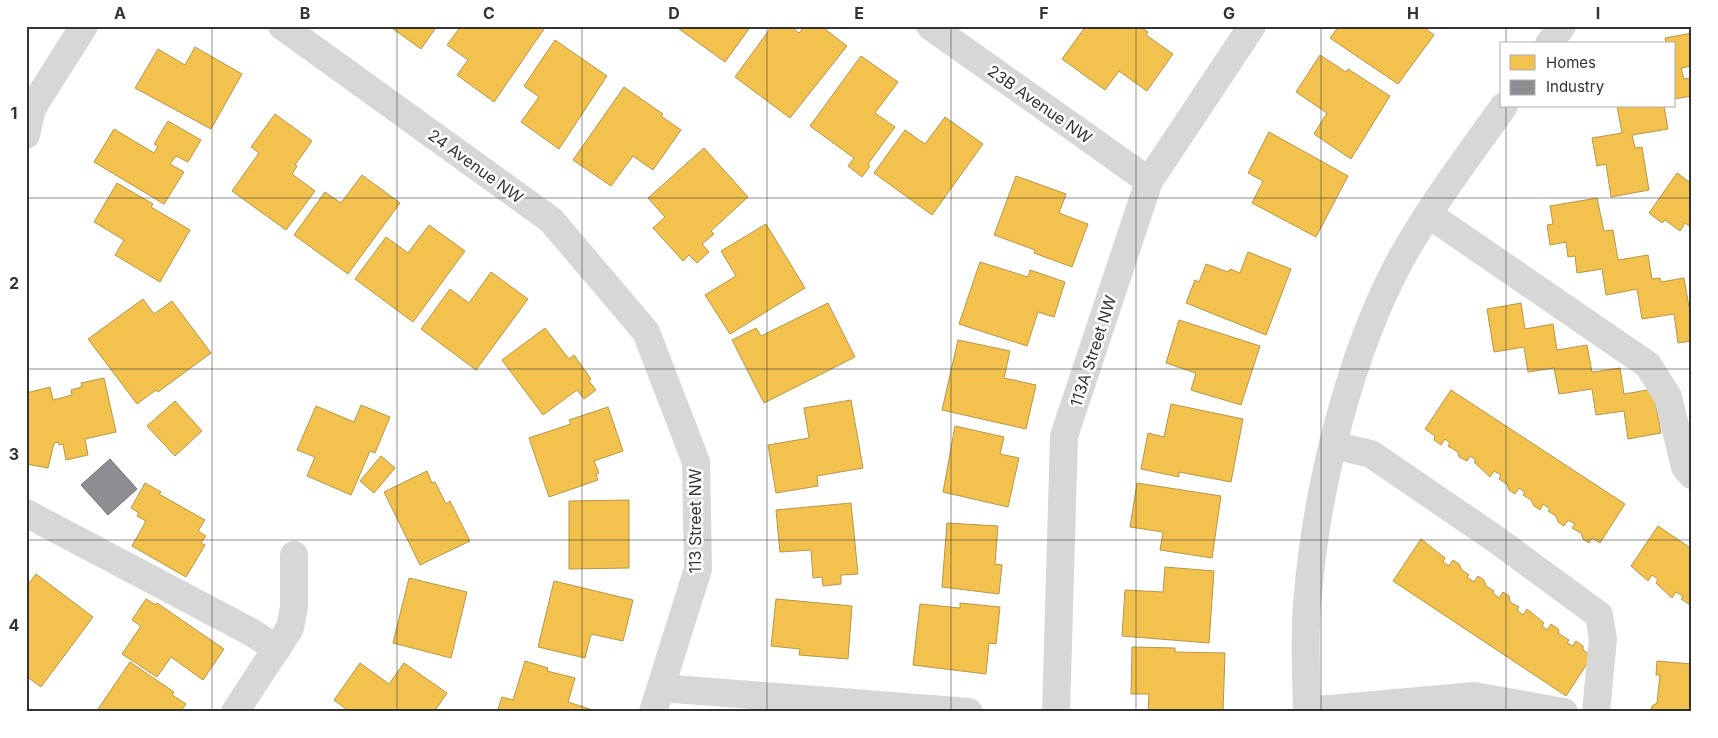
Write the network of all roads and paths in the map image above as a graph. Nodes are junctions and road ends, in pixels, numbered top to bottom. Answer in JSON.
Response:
{"nodes":[{"id":1,"x":84,"y":26,"type":"edge"},
{"id":2,"x":282,"y":26,"type":"edge"},
{"id":3,"x":930,"y":26,"type":"edge"},
{"id":4,"x":1252,"y":26,"type":"edge"},
{"id":5,"x":1562,"y":26,"type":"edge"},
{"id":6,"x":1550,"y":42,"type":"edge"},
{"id":7,"x":1503,"y":108,"type":"edge"},
{"id":8,"x":26,"y":135,"type":"edge"},
{"id":9,"x":1149,"y":181,"type":"junction"},
{"id":10,"x":1428,"y":214,"type":"junction"},
{"id":11,"x":646,"y":332,"type":"joint"},
{"id":12,"x":1332,"y":445,"type":"junction"},
{"id":13,"x":1692,"y":475,"type":"edge"},
{"id":14,"x":26,"y":513,"type":"edge"},
{"id":15,"x":294,"y":555,"type":"dead end"},
{"id":16,"x":277,"y":649,"type":"junction"},
{"id":17,"x":657,"y":700,"type":"edge"},
{"id":18,"x":1307,"y":711,"type":"edge"},
{"id":19,"x":235,"y":712,"type":"edge"},
{"id":20,"x":969,"y":712,"type":"edge"},
{"id":21,"x":1056,"y":712,"type":"edge"},
{"id":22,"x":1564,"y":712,"type":"edge"},
{"id":23,"x":1596,"y":712,"type":"edge"}],
"edges":[{"from":1,"to":8,"type":"street"},
{"from":2,"to":11,"type":"street","name":"24 Avenue NW"},
{"from":3,"to":9,"type":"street","name":"23B Avenue NW"},
{"from":4,"to":9,"type":"street","name":"113A Street NW"},
{"from":5,"to":6,"type":"street"},
{"from":7,"to":10,"type":"street"},
{"from":9,"to":21,"type":"street","name":"113A Street NW"},
{"from":10,"to":12,"type":"street"},
{"from":10,"to":13,"type":"street"},
{"from":11,"to":17,"type":"street","name":"113 Street NW"},
{"from":12,"to":18,"type":"street"},
{"from":12,"to":23,"type":"street"},
{"from":14,"to":16,"type":"street"},
{"from":15,"to":16,"type":"street"},
{"from":16,"to":19,"type":"street"},
{"from":17,"to":20,"type":"street"},
{"from":18,"to":22,"type":"street"}]}
